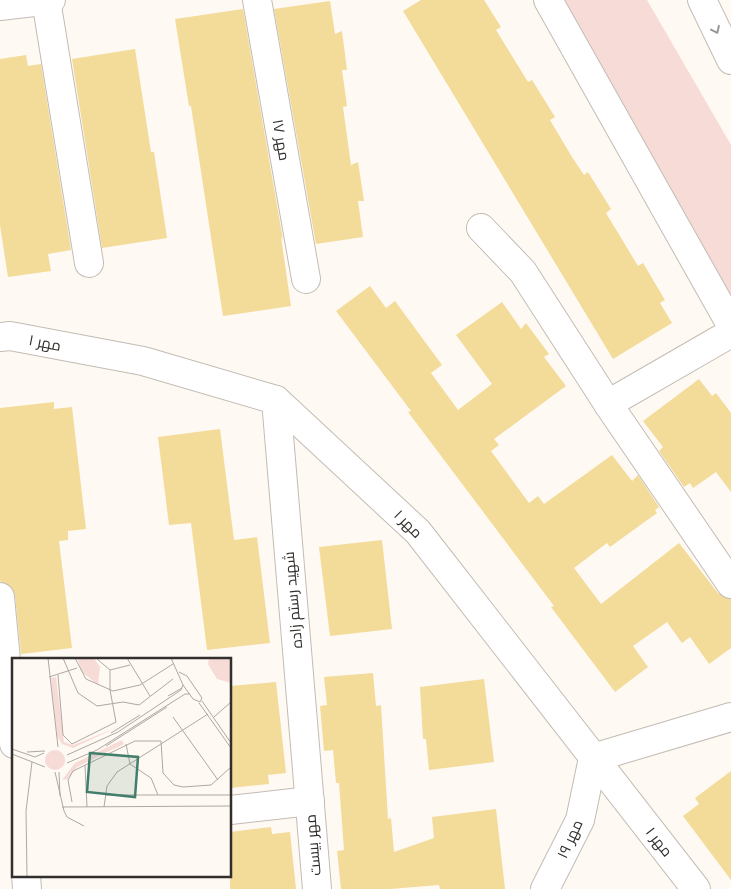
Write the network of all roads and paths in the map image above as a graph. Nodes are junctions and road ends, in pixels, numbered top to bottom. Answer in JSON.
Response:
{"nodes":[{"id":1,"x":47,"y":0,"type":"edge"},
{"id":2,"x":257,"y":0,"type":"edge"},
{"id":3,"x":548,"y":0,"type":"edge"},
{"id":4,"x":702,"y":0,"type":"edge"},
{"id":5,"x":0,"y":6,"type":"edge"},
{"id":6,"x":731,"y":60,"type":"edge"},
{"id":7,"x":481,"y":228,"type":"dead end"},
{"id":8,"x":89,"y":262,"type":"dead end"},
{"id":9,"x":306,"y":280,"type":"dead end"},
{"id":10,"x":731,"y":325,"type":"edge"},
{"id":11,"x":731,"y":332,"type":"edge"},
{"id":12,"x":0,"y":337,"type":"edge"},
{"id":13,"x":276,"y":400,"type":"junction"},
{"id":14,"x":608,"y":404,"type":"junction"},
{"id":15,"x":731,"y":584,"type":"edge"},
{"id":16,"x":0,"y":598,"type":"edge"},
{"id":17,"x":731,"y":717,"type":"edge"},
{"id":18,"x":12,"y":723,"type":"edge"},
{"id":19,"x":594,"y":758,"type":"junction"},
{"id":20,"x":310,"y":801,"type":"junction"},
{"id":21,"x":231,"y":810,"type":"edge"},
{"id":22,"x":26,"y":876,"type":"edge"},
{"id":23,"x":27,"y":889,"type":"edge"},
{"id":24,"x":317,"y":889,"type":"edge"},
{"id":25,"x":546,"y":889,"type":"edge"},
{"id":26,"x":696,"y":889,"type":"edge"}],
"edges":[{"from":1,"to":5,"type":"street"},
{"from":1,"to":8,"type":"street"},
{"from":2,"to":9,"type":"street","name":"مهر ۱۷"},
{"from":3,"to":10,"type":"street"},
{"from":4,"to":6,"type":"street","one_way":true},
{"from":7,"to":14,"type":"street"},
{"from":11,"to":14,"type":"street"},
{"from":12,"to":13,"type":"street","name":"مهر ۱"},
{"from":13,"to":19,"type":"street","name":"مهر ۱"},
{"from":13,"to":20,"type":"street","name":"شهید رستم زاده"},
{"from":14,"to":15,"type":"street"},
{"from":16,"to":18,"type":"street"},
{"from":17,"to":19,"type":"street"},
{"from":19,"to":25,"type":"street","name":"مهر ۱۹"},
{"from":19,"to":26,"type":"street","name":"مهر ۱"},
{"from":20,"to":21,"type":"street"},
{"from":20,"to":24,"type":"street","name":"مهر بیست"},
{"from":22,"to":23,"type":"street"}]}
